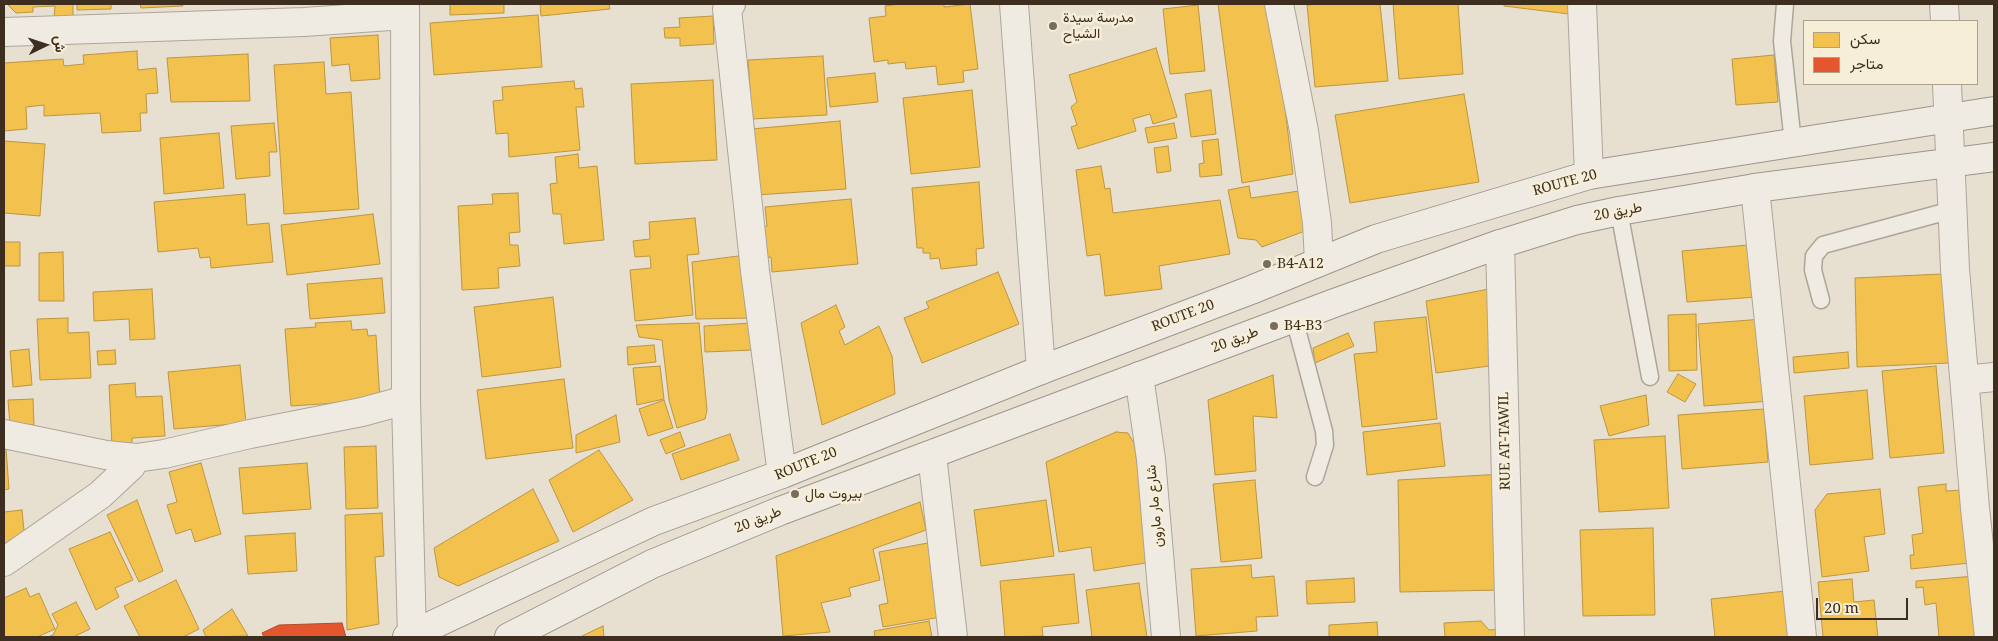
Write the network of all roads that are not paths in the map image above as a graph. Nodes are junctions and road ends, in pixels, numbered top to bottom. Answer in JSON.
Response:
{"nodes":[{"id":1,"x":731,"y":4,"type":"edge"},
{"id":2,"x":1014,"y":4,"type":"edge"},
{"id":3,"x":1280,"y":4,"type":"edge"},
{"id":4,"x":1582,"y":4,"type":"edge"},
{"id":5,"x":1785,"y":4,"type":"edge"},
{"id":6,"x":1944,"y":4,"type":"edge"},
{"id":7,"x":405,"y":10,"type":"edge"},
{"id":8,"x":1945,"y":20,"type":"edge"},
{"id":9,"x":4,"y":32,"type":"edge"},
{"id":10,"x":1947,"y":85,"type":"edge"},
{"id":11,"x":1994,"y":110,"type":"edge"},
{"id":12,"x":1948,"y":117,"type":"junction"},
{"id":13,"x":1793,"y":143,"type":"junction"},
{"id":14,"x":1994,"y":157,"type":"edge"},
{"id":15,"x":1950,"y":164,"type":"junction"},
{"id":16,"x":1589,"y":175,"type":"junction"},
{"id":17,"x":1755,"y":188,"type":"junction"},
{"id":18,"x":1618,"y":210,"type":"junction"},
{"id":19,"x":1952,"y":210,"type":"junction"},
{"id":20,"x":1500,"y":244,"type":"junction"},
{"id":21,"x":1318,"y":262,"type":"junction"},
{"id":22,"x":1821,"y":300,"type":"dead end"},
{"id":23,"x":1294,"y":318,"type":"junction"},
{"id":24,"x":1041,"y":370,"type":"junction"},
{"id":25,"x":1139,"y":376,"type":"junction"},
{"id":26,"x":1650,"y":377,"type":"dead end"},
{"id":27,"x":1994,"y":377,"type":"edge"},
{"id":28,"x":1965,"y":380,"type":"junction"},
{"id":29,"x":406,"y":400,"type":"junction"},
{"id":30,"x":4,"y":434,"type":"edge"},
{"id":31,"x":932,"y":455,"type":"junction"},
{"id":32,"x":136,"y":458,"type":"junction"},
{"id":33,"x":782,"y":474,"type":"junction"},
{"id":34,"x":1315,"y":477,"type":"dead end"},
{"id":35,"x":4,"y":562,"type":"edge"},
{"id":36,"x":410,"y":636,"type":"edge"},
{"id":37,"x":509,"y":637,"type":"edge"},
{"id":38,"x":953,"y":637,"type":"edge"},
{"id":39,"x":1166,"y":637,"type":"edge"},
{"id":40,"x":1510,"y":637,"type":"edge"},
{"id":41,"x":1802,"y":637,"type":"edge"},
{"id":42,"x":1989,"y":637,"type":"edge"}],
"edges":[{"from":1,"to":33,"type":"street"},
{"from":2,"to":24,"type":"street"},
{"from":3,"to":21,"type":"street"},
{"from":4,"to":16,"type":"street"},
{"from":5,"to":13,"type":"lane"},
{"from":6,"to":8,"type":"street"},
{"from":7,"to":9,"type":"street"},
{"from":7,"to":29,"type":"street"},
{"from":10,"to":12,"type":"street"},
{"from":11,"to":12,"type":"street","name":"ROUTE 20"},
{"from":12,"to":13,"type":"street","name":"ROUTE 20"},
{"from":12,"to":15,"type":"street"},
{"from":13,"to":16,"type":"street","name":"ROUTE 20"},
{"from":14,"to":15,"type":"street","name":"طريق 20"},
{"from":15,"to":17,"type":"street","name":"طريق 20"},
{"from":15,"to":19,"type":"street"},
{"from":16,"to":21,"type":"street","name":"ROUTE 20"},
{"from":17,"to":18,"type":"street","name":"طريق 20"},
{"from":17,"to":41,"type":"street"},
{"from":18,"to":20,"type":"street","name":"طريق 20"},
{"from":18,"to":26,"type":"lane"},
{"from":19,"to":22,"type":"lane"},
{"from":19,"to":28,"type":"street"},
{"from":20,"to":23,"type":"street","name":"طريق 20"},
{"from":20,"to":40,"type":"street","name":"RUE AT-TAWIL"},
{"from":21,"to":24,"type":"street","name":"ROUTE 20"},
{"from":23,"to":25,"type":"street","name":"طريق 20"},
{"from":23,"to":34,"type":"lane"},
{"from":24,"to":33,"type":"street","name":"ROUTE 20"},
{"from":25,"to":31,"type":"street","name":"طريق 20"},
{"from":25,"to":39,"type":"street","name":"شارع مار مارون"},
{"from":27,"to":28,"type":"street"},
{"from":28,"to":42,"type":"street"},
{"from":29,"to":32,"type":"street"},
{"from":29,"to":36,"type":"street"},
{"from":30,"to":32,"type":"street"},
{"from":31,"to":37,"type":"street","name":"طريق 20"},
{"from":31,"to":38,"type":"street"},
{"from":32,"to":35,"type":"street"},
{"from":33,"to":36,"type":"street","name":"ROUTE 20"}]}
